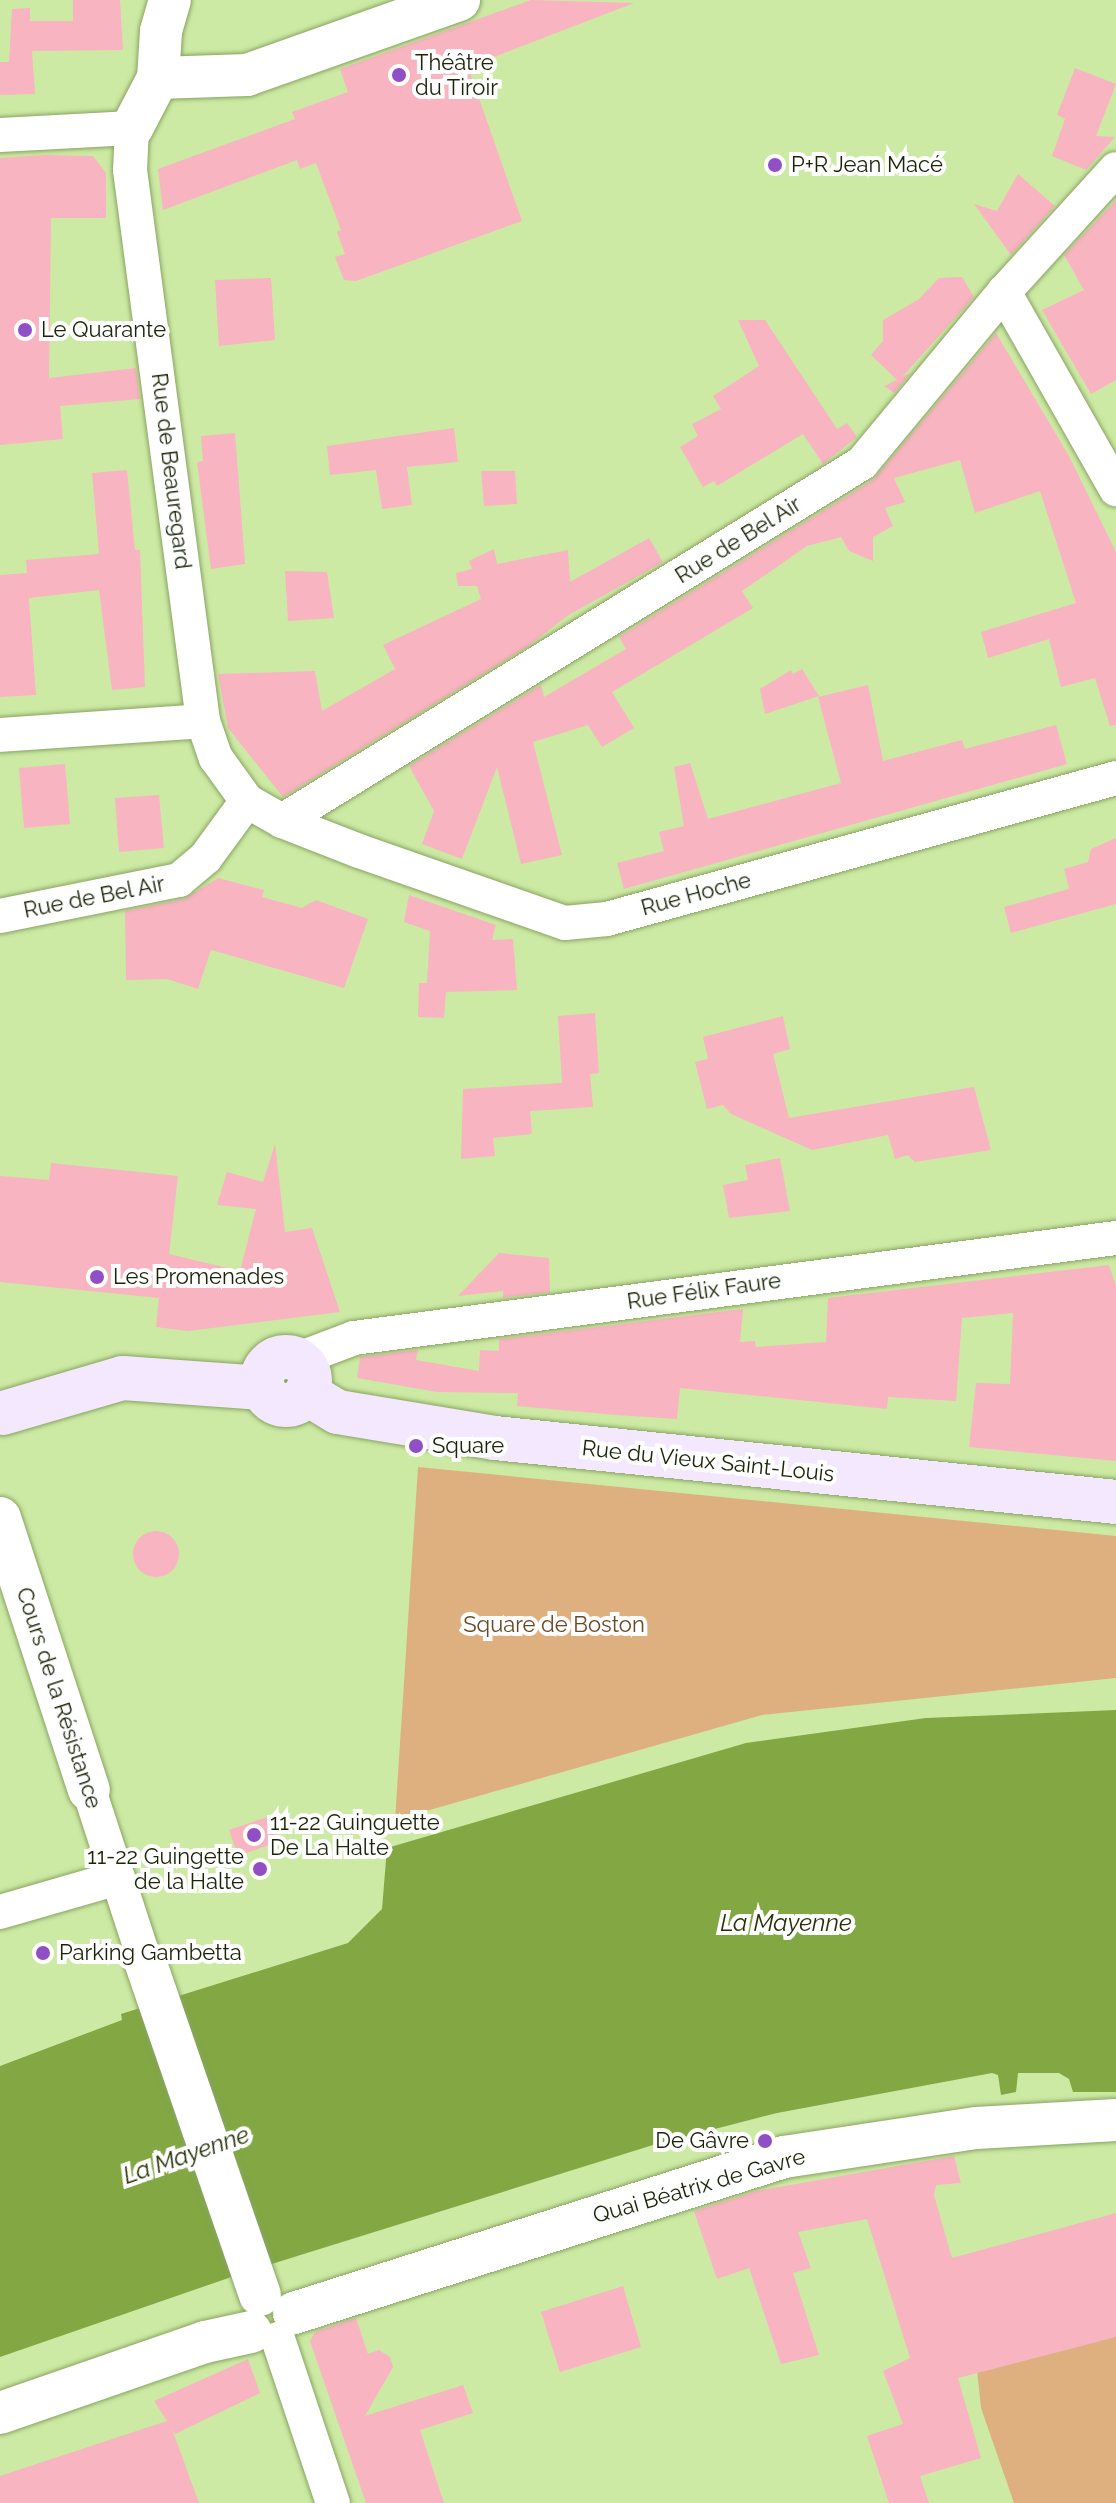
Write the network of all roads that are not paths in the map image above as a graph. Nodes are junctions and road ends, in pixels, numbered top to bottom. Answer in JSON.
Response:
{"nodes":[{"id":1,"x":170,"y":0,"type":"edge"},
{"id":2,"x":459,"y":0,"type":"edge"},
{"id":3,"x":158,"y":78,"type":"junction"},
{"id":4,"x":132,"y":128,"type":"junction"},
{"id":5,"x":0,"y":135,"type":"edge"},
{"id":6,"x":1116,"y":169,"type":"edge"},
{"id":7,"x":1004,"y":292,"type":"junction"},
{"id":8,"x":1116,"y":489,"type":"edge"},
{"id":9,"x":203,"y":721,"type":"junction"},
{"id":10,"x":0,"y":735,"type":"edge"},
{"id":11,"x":1116,"y":778,"type":"edge"},
{"id":12,"x":247,"y":801,"type":"junction"},
{"id":13,"x":282,"y":821,"type":"junction"},
{"id":14,"x":0,"y":916,"type":"edge"},
{"id":15,"x":1116,"y":1238,"type":"edge"},
{"id":16,"x":301,"y":1376,"type":"junction"},
{"id":17,"x":1,"y":1422,"type":"edge"},
{"id":18,"x":1116,"y":1502,"type":"edge"},
{"id":19,"x":0,"y":1518,"type":"edge"},
{"id":20,"x":89,"y":1790,"type":"joint"},
{"id":21,"x":118,"y":1878,"type":"junction"},
{"id":22,"x":0,"y":1912,"type":"edge"},
{"id":23,"x":146,"y":1964,"type":"joint"},
{"id":24,"x":1116,"y":2120,"type":"edge"},
{"id":25,"x":271,"y":2320,"type":"junction"},
{"id":26,"x":0,"y":2413,"type":"edge"},
{"id":27,"x":333,"y":2503,"type":"edge"}],
"edges":[{"from":1,"to":3,"type":"street","name":"Rue de Beauregard"},
{"from":2,"to":3,"type":"street"},
{"from":3,"to":4,"type":"street","name":"Rue de Beauregard"},
{"from":4,"to":5,"type":"street"},
{"from":4,"to":9,"type":"street","name":"Rue de Beauregard"},
{"from":6,"to":7,"type":"street","name":"Rue de Bel Air"},
{"from":7,"to":8,"type":"street"},
{"from":7,"to":13,"type":"street","name":"Rue de Bel Air"},
{"from":9,"to":10,"type":"street"},
{"from":9,"to":12,"type":"street","name":"Rue de Beauregard"},
{"from":11,"to":13,"type":"street","name":"Rue Hoche"},
{"from":12,"to":13,"type":"street","name":"Rue de Beauregard"},
{"from":12,"to":14,"type":"street","name":"Rue de Bel Air"},
{"from":15,"to":16,"type":"street","name":"Rue Félix Faure"},
{"from":16,"to":17,"type":"main road"},
{"from":16,"to":18,"type":"main road","name":"Rue du Vieux Saint-Louis"},
{"from":19,"to":20,"type":"street","name":"Cours de la Résistance"},
{"from":20,"to":21,"type":"street","name":"Cours de la Résistance"},
{"from":21,"to":22,"type":"street"},
{"from":21,"to":23,"type":"street","name":"Cours de la Résistance"},
{"from":23,"to":25,"type":"street"},
{"from":24,"to":25,"type":"street","name":"Quai Béatrix de Gavre"},
{"from":25,"to":26,"type":"street","name":"Quai Béatrix de Gavre"},
{"from":25,"to":27,"type":"street"}]}
